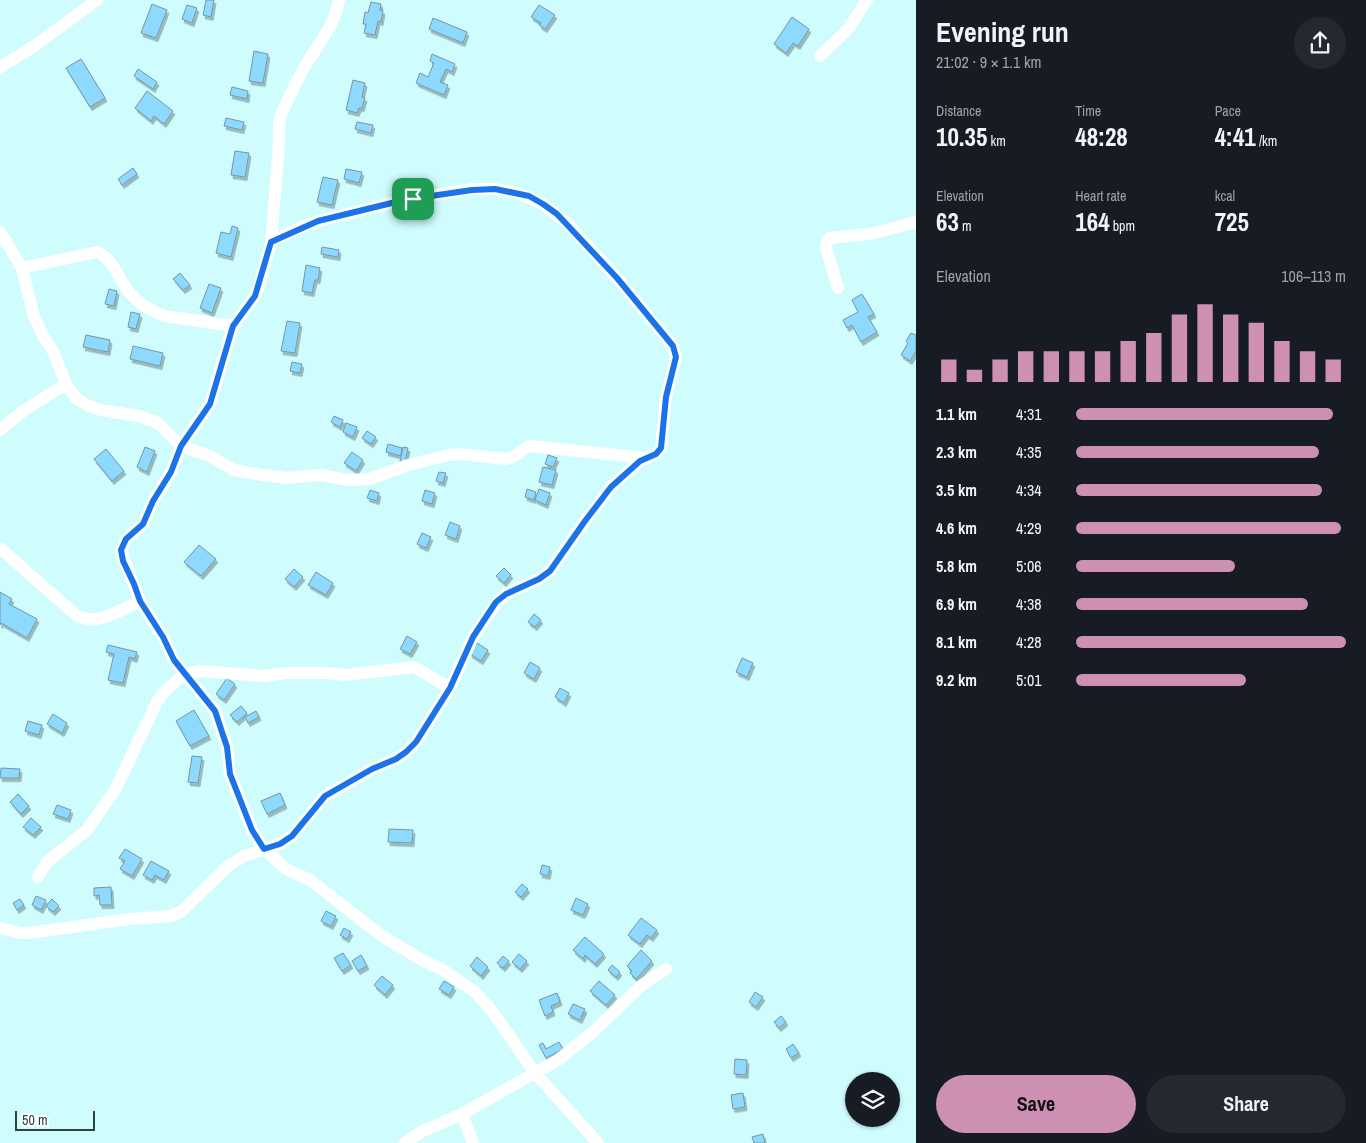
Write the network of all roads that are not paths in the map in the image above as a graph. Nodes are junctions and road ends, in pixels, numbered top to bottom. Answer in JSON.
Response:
{"nodes":[{"id":1,"x":97,"y":0,"type":"edge"},
{"id":2,"x":339,"y":0,"type":"edge"},
{"id":3,"x":867,"y":0,"type":"edge"},
{"id":4,"x":820,"y":56,"type":"dead end"},
{"id":5,"x":0,"y":67,"type":"edge"},
{"id":6,"x":916,"y":222,"type":"edge"},
{"id":7,"x":0,"y":232,"type":"edge"},
{"id":8,"x":271,"y":242,"type":"junction"},
{"id":9,"x":22,"y":268,"type":"junction"},
{"id":10,"x":838,"y":288,"type":"dead end"},
{"id":11,"x":233,"y":326,"type":"junction"},
{"id":12,"x":66,"y":384,"type":"junction"},
{"id":13,"x":0,"y":430,"type":"edge"},
{"id":14,"x":181,"y":446,"type":"junction"},
{"id":15,"x":646,"y":458,"type":"junction"},
{"id":16,"x":0,"y":548,"type":"edge"},
{"id":17,"x":140,"y":601,"type":"junction"},
{"id":18,"x":185,"y":674,"type":"junction"},
{"id":19,"x":450,"y":688,"type":"junction"},
{"id":20,"x":264,"y":849,"type":"junction"},
{"id":21,"x":38,"y":877,"type":"dead end"},
{"id":22,"x":0,"y":928,"type":"edge"},
{"id":23,"x":666,"y":969,"type":"dead end"},
{"id":24,"x":534,"y":1073,"type":"junction"},
{"id":25,"x":462,"y":1114,"type":"junction"},
{"id":26,"x":405,"y":1143,"type":"edge"},
{"id":27,"x":473,"y":1143,"type":"edge"},
{"id":28,"x":598,"y":1143,"type":"edge"}],
"edges":[{"from":1,"to":5,"type":"street"},
{"from":2,"to":8,"type":"street"},
{"from":3,"to":4,"type":"street"},
{"from":6,"to":10,"type":"street"},
{"from":7,"to":9,"type":"street"},
{"from":8,"to":11,"type":"street"},
{"from":8,"to":15,"type":"street"},
{"from":9,"to":11,"type":"street"},
{"from":9,"to":12,"type":"street"},
{"from":11,"to":14,"type":"street"},
{"from":12,"to":13,"type":"street"},
{"from":12,"to":14,"type":"street"},
{"from":14,"to":15,"type":"street"},
{"from":14,"to":17,"type":"street"},
{"from":15,"to":19,"type":"street"},
{"from":16,"to":17,"type":"street"},
{"from":17,"to":18,"type":"street"},
{"from":18,"to":19,"type":"street"},
{"from":18,"to":20,"type":"street"},
{"from":18,"to":21,"type":"street"},
{"from":19,"to":20,"type":"street"},
{"from":20,"to":22,"type":"street"},
{"from":20,"to":24,"type":"street"},
{"from":23,"to":24,"type":"street"},
{"from":24,"to":25,"type":"street"},
{"from":24,"to":28,"type":"street"},
{"from":25,"to":26,"type":"street"},
{"from":25,"to":27,"type":"street"}]}
